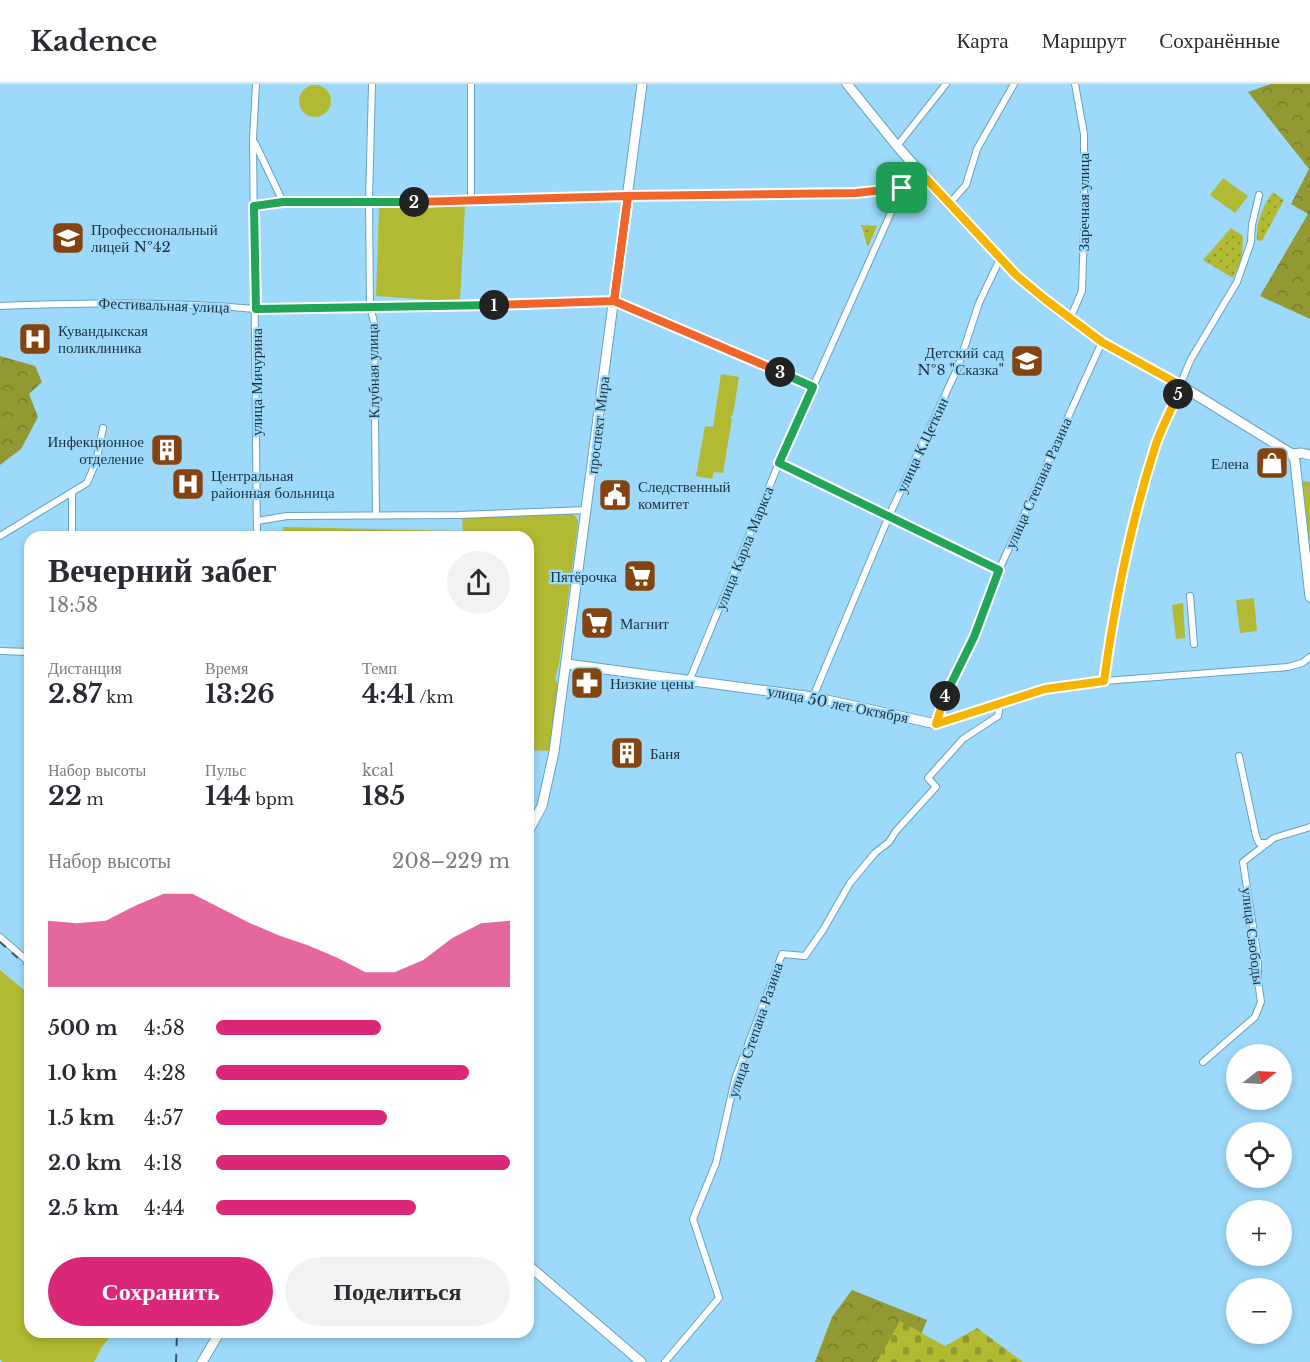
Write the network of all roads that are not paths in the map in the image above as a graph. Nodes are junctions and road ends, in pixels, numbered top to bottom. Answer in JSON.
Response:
{"nodes":[{"id":1,"x":256,"y":84,"type":"edge"},
{"id":2,"x":372,"y":84,"type":"edge"},
{"id":3,"x":471,"y":84,"type":"edge"},
{"id":4,"x":642,"y":84,"type":"edge"},
{"id":5,"x":847,"y":84,"type":"edge"},
{"id":6,"x":946,"y":84,"type":"edge"},
{"id":7,"x":1014,"y":84,"type":"edge"},
{"id":8,"x":1075,"y":84,"type":"edge"},
{"id":9,"x":253,"y":139,"type":"junction"},
{"id":10,"x":897,"y":146,"type":"junction"},
{"id":11,"x":920,"y":172,"type":"junction"},
{"id":12,"x":902,"y":188,"type":"junction"},
{"id":13,"x":1259,"y":195,"type":"dead end"},
{"id":14,"x":628,"y":196,"type":"junction"},
{"id":15,"x":369,"y":201,"type":"junction"},
{"id":16,"x":283,"y":202,"type":"junction"},
{"id":17,"x":471,"y":202,"type":"junction"},
{"id":18,"x":949,"y":204,"type":"junction"},
{"id":19,"x":254,"y":206,"type":"junction"},
{"id":20,"x":1000,"y":259,"type":"junction"},
{"id":21,"x":614,"y":301,"type":"junction"},
{"id":22,"x":0,"y":306,"type":"edge"},
{"id":23,"x":370,"y":307,"type":"junction"},
{"id":24,"x":256,"y":309,"type":"junction"},
{"id":25,"x":1070,"y":319,"type":"junction"},
{"id":26,"x":1102,"y":342,"type":"junction"},
{"id":27,"x":1181,"y":386,"type":"junction"},
{"id":28,"x":813,"y":387,"type":"junction"},
{"id":29,"x":103,"y":428,"type":"dead end"},
{"id":30,"x":1292,"y":454,"type":"junction"},
{"id":31,"x":1310,"y":455,"type":"edge"},
{"id":32,"x":779,"y":463,"type":"junction"},
{"id":33,"x":72,"y":494,"type":"junction"},
{"id":34,"x":587,"y":510,"type":"junction"},
{"id":35,"x":376,"y":515,"type":"junction"},
{"id":36,"x":889,"y":516,"type":"junction"},
{"id":37,"x":257,"y":521,"type":"junction"},
{"id":38,"x":72,"y":531,"type":"edge"},
{"id":39,"x":257,"y":531,"type":"edge"},
{"id":40,"x":0,"y":536,"type":"edge"},
{"id":41,"x":999,"y":570,"type":"junction"},
{"id":42,"x":1190,"y":596,"type":"dead end"},
{"id":43,"x":1310,"y":597,"type":"edge"},
{"id":44,"x":1194,"y":644,"type":"dead end"},
{"id":45,"x":0,"y":651,"type":"edge"},
{"id":46,"x":24,"y":651,"type":"edge"},
{"id":47,"x":1310,"y":657,"type":"edge"},
{"id":48,"x":567,"y":664,"type":"junction"},
{"id":49,"x":690,"y":679,"type":"junction"},
{"id":50,"x":1104,"y":681,"type":"junction"},
{"id":51,"x":813,"y":696,"type":"junction"},
{"id":52,"x":1000,"y":705,"type":"junction"},
{"id":53,"x":936,"y":724,"type":"junction"},
{"id":54,"x":1239,"y":756,"type":"dead end"},
{"id":55,"x":534,"y":815,"type":"edge"},
{"id":56,"x":1310,"y":827,"type":"edge"},
{"id":57,"x":1267,"y":843,"type":"junction"},
{"id":58,"x":0,"y":936,"type":"edge"},
{"id":59,"x":24,"y":958,"type":"edge"},
{"id":60,"x":1203,"y":1062,"type":"dead end"},
{"id":61,"x":534,"y":1270,"type":"edge"},
{"id":62,"x":216,"y":1338,"type":"edge"},
{"id":63,"x":201,"y":1362,"type":"edge"},
{"id":64,"x":641,"y":1362,"type":"edge"},
{"id":65,"x":665,"y":1362,"type":"edge"}],
"edges":[{"from":1,"to":9,"type":"street","name":"улица Мичурина"},
{"from":2,"to":15,"type":"street","name":"Клубная улица"},
{"from":3,"to":17,"type":"street"},
{"from":4,"to":14,"type":"street","name":"проспект Мира"},
{"from":5,"to":10,"type":"street"},
{"from":6,"to":10,"type":"street"},
{"from":7,"to":18,"type":"street"},
{"from":8,"to":25,"type":"street","name":"Заречная улица"},
{"from":9,"to":16,"type":"street"},
{"from":9,"to":19,"type":"street","name":"улица Мичурина"},
{"from":10,"to":11,"type":"street"},
{"from":11,"to":12,"type":"street"},
{"from":11,"to":18,"type":"street"},
{"from":12,"to":14,"type":"street"},
{"from":12,"to":28,"type":"street","name":"улица Карла Маркса"},
{"from":13,"to":27,"type":"street"},
{"from":14,"to":17,"type":"street"},
{"from":14,"to":21,"type":"street","name":"проспект Мира"},
{"from":15,"to":16,"type":"street"},
{"from":15,"to":17,"type":"street"},
{"from":15,"to":23,"type":"street","name":"Клубная улица"},
{"from":16,"to":19,"type":"street"},
{"from":18,"to":20,"type":"street"},
{"from":19,"to":24,"type":"street","name":"улица Мичурина"},
{"from":20,"to":25,"type":"street"},
{"from":20,"to":36,"type":"street","name":"улица К.Цеткин"},
{"from":21,"to":23,"type":"street","name":"Фестивальная улица"},
{"from":21,"to":28,"type":"street","name":"Фестивальная улица"},
{"from":21,"to":34,"type":"street","name":"проспект Мира"},
{"from":22,"to":24,"type":"street","name":"Фестивальная улица"},
{"from":23,"to":24,"type":"street","name":"Фестивальная улица"},
{"from":23,"to":35,"type":"street","name":"Клубная улица"},
{"from":24,"to":37,"type":"street","name":"улица Мичурина"},
{"from":25,"to":26,"type":"street"},
{"from":26,"to":27,"type":"street"},
{"from":26,"to":41,"type":"street","name":"улица Степана Разина"},
{"from":27,"to":30,"type":"street"},
{"from":27,"to":50,"type":"street"},
{"from":28,"to":32,"type":"street","name":"улица Карла Маркса"},
{"from":29,"to":33,"type":"street"},
{"from":30,"to":31,"type":"street"},
{"from":30,"to":43,"type":"street"},
{"from":32,"to":36,"type":"street"},
{"from":32,"to":49,"type":"street","name":"улица Карла Маркса"},
{"from":33,"to":38,"type":"street"},
{"from":33,"to":40,"type":"street"},
{"from":34,"to":35,"type":"street"},
{"from":34,"to":48,"type":"street","name":"проспект Мира"},
{"from":35,"to":37,"type":"street"},
{"from":36,"to":41,"type":"street"},
{"from":36,"to":51,"type":"street","name":"улица К.Цеткин"},
{"from":37,"to":39,"type":"street","name":"улица Мичурина"},
{"from":41,"to":53,"type":"street","name":"улица Степана Разина"},
{"from":42,"to":44,"type":"street"},
{"from":45,"to":46,"type":"street"},
{"from":47,"to":50,"type":"street"},
{"from":48,"to":49,"type":"street","name":"улица 50 лет Октября"},
{"from":48,"to":55,"type":"street","name":"проспект Мира"},
{"from":49,"to":51,"type":"street","name":"улица 50 лет Октября"},
{"from":50,"to":52,"type":"street","name":"улица 50 лет Октября"},
{"from":51,"to":53,"type":"street","name":"улица 50 лет Октября"},
{"from":52,"to":53,"type":"street","name":"улица 50 лет Октября"},
{"from":52,"to":65,"type":"street","name":"улица Степана Разина"},
{"from":54,"to":57,"type":"street"},
{"from":56,"to":57,"type":"street","name":"улица Свободы"},
{"from":57,"to":60,"type":"street","name":"улица Свободы"},
{"from":58,"to":59,"type":"street"},
{"from":61,"to":64,"type":"street"},
{"from":62,"to":63,"type":"street"}]}
